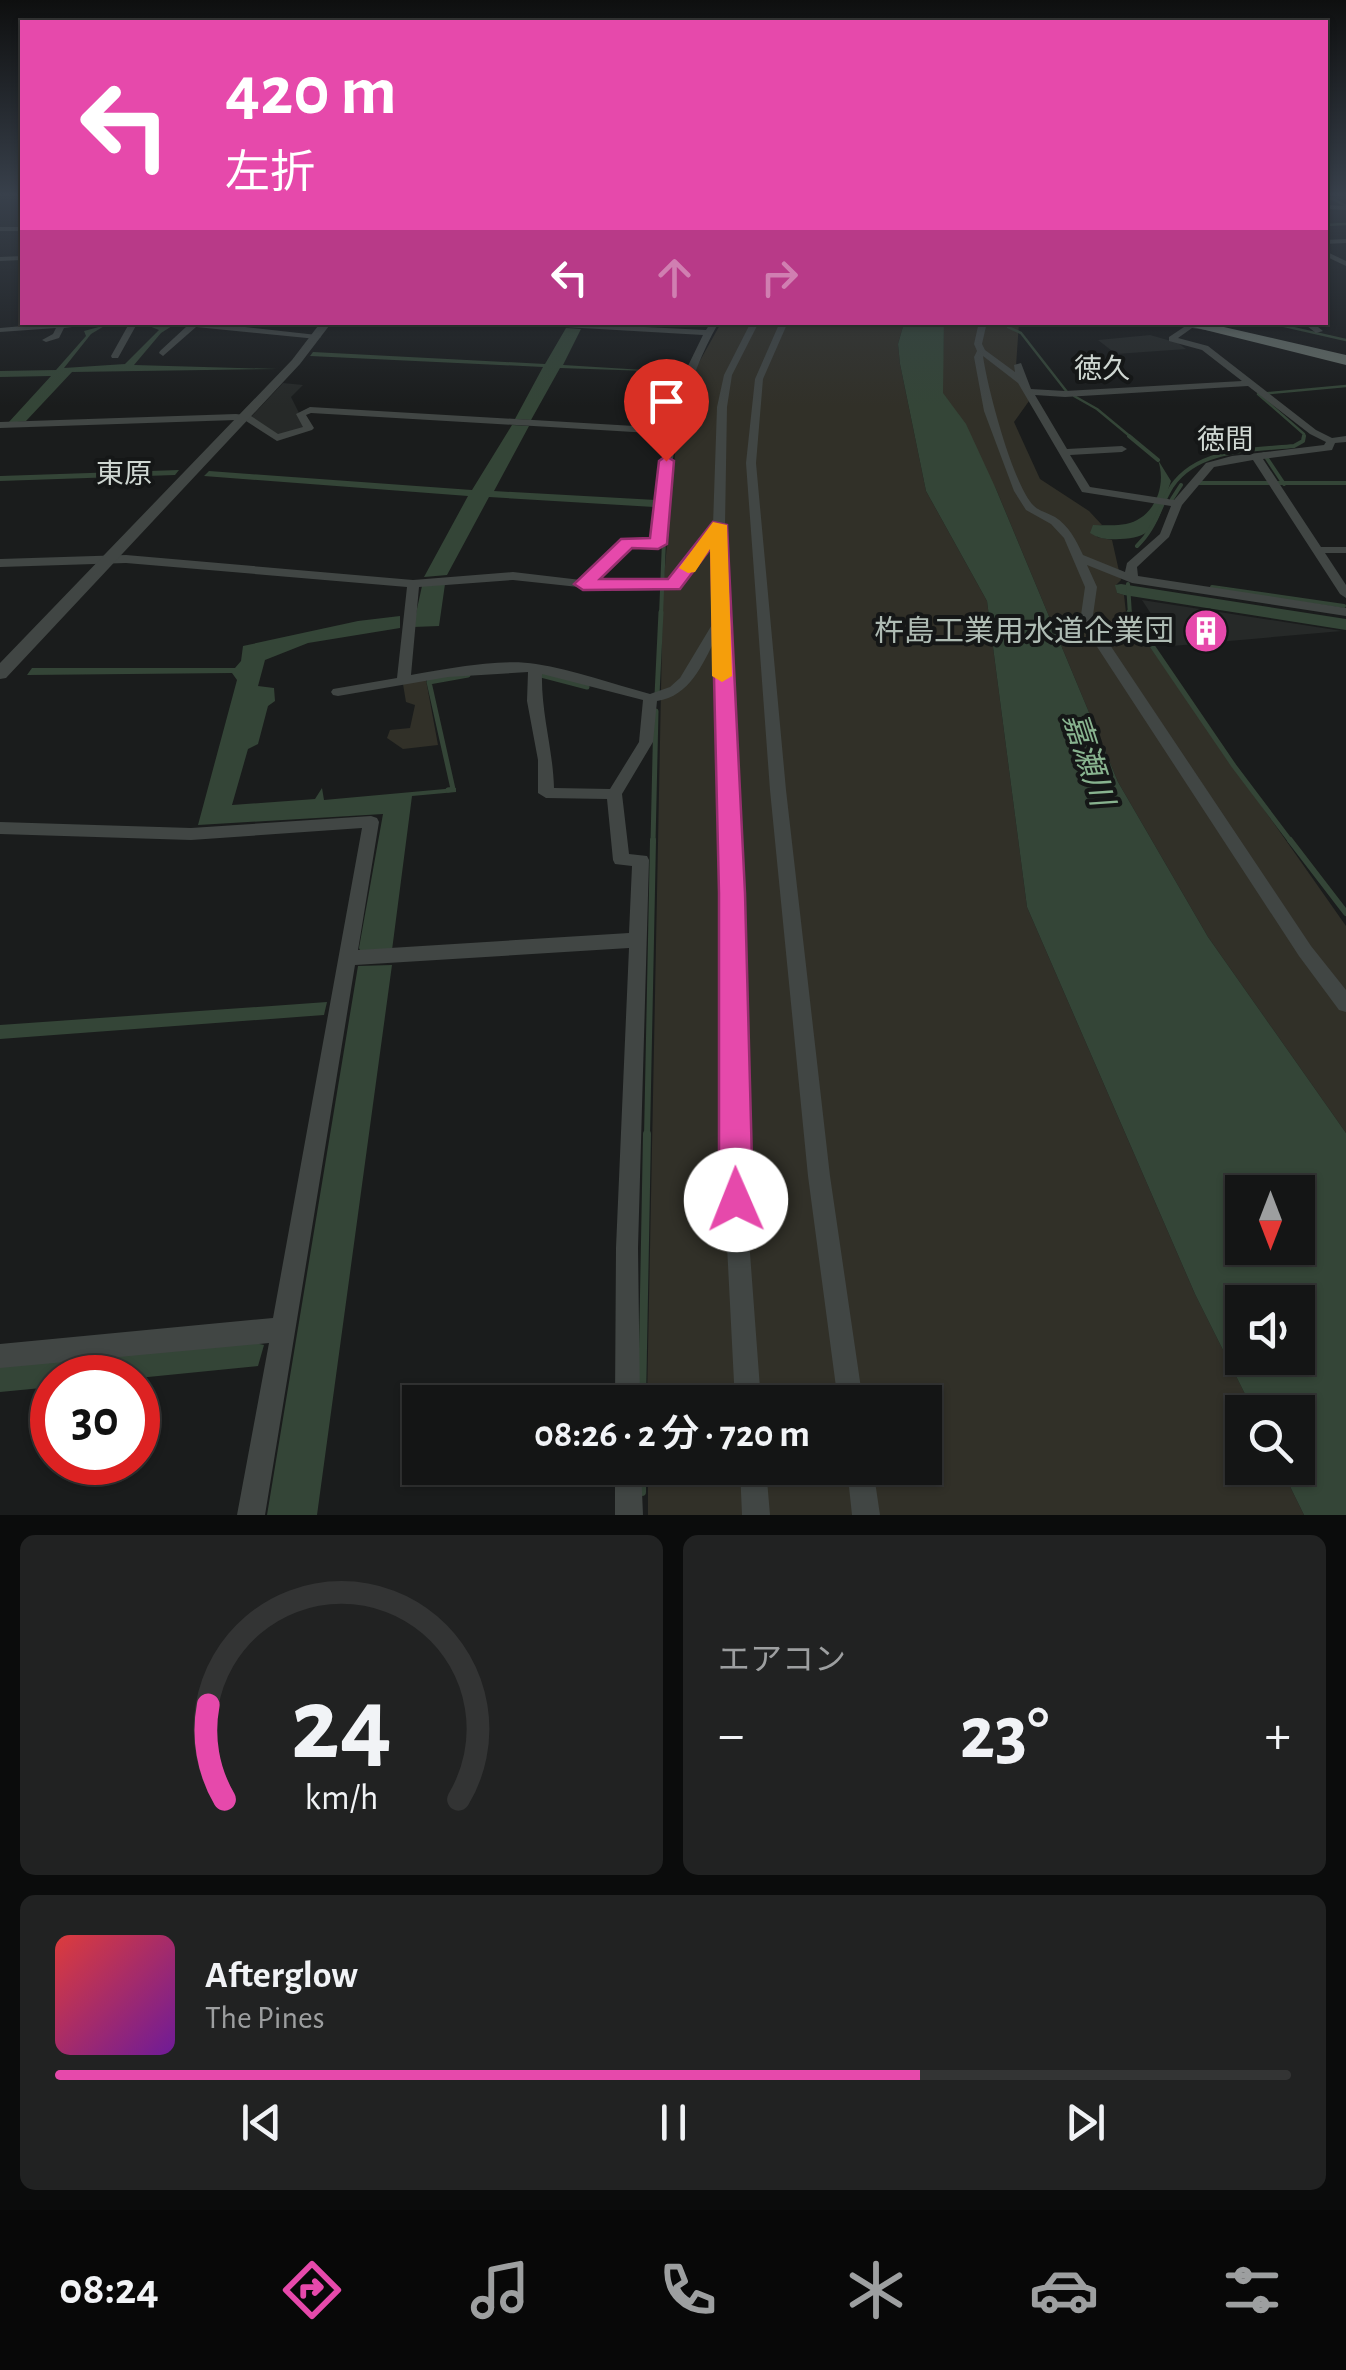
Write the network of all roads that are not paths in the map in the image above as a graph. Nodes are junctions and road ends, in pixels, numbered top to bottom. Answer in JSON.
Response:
{"nodes":[{"id":1,"x":132,"y":325,"type":"edge"},
{"id":2,"x":193,"y":325,"type":"edge"},
{"id":3,"x":203,"y":325,"type":"edge"},
{"id":4,"x":325,"y":325,"type":"edge"},
{"id":5,"x":537,"y":325,"type":"edge"},
{"id":6,"x":713,"y":325,"type":"edge"},
{"id":7,"x":753,"y":325,"type":"edge"},
{"id":8,"x":783,"y":325,"type":"edge"},
{"id":9,"x":982,"y":325,"type":"edge"},
{"id":10,"x":1187,"y":325,"type":"edge"},
{"id":11,"x":1310,"y":325,"type":"edge"},
{"id":12,"x":47,"y":326,"type":"edge"},
{"id":13,"x":1210,"y":326,"type":"edge"},
{"id":14,"x":0,"y":330,"type":"edge"},
{"id":15,"x":1319,"y":331,"type":"dead end"},
{"id":16,"x":708,"y":333,"type":"junction"},
{"id":17,"x":317,"y":338,"type":"junction"},
{"id":18,"x":46,"y":340,"type":"dead end"},
{"id":19,"x":981,"y":350,"type":"junction"},
{"id":20,"x":163,"y":353,"type":"dead end"},
{"id":21,"x":115,"y":356,"type":"dead end"},
{"id":22,"x":1346,"y":360,"type":"edge"},
{"id":23,"x":1018,"y":365,"type":"dead end"},
{"id":24,"x":1250,"y":383,"type":"junction"},
{"id":25,"x":1026,"y":386,"type":"junction"},
{"id":26,"x":243,"y":418,"type":"junction"},
{"id":27,"x":11,"y":425,"type":"edge"},
{"id":28,"x":670,"y":431,"type":"junction"},
{"id":29,"x":1346,"y":440,"type":"edge"},
{"id":30,"x":1331,"y":441,"type":"junction"},
{"id":31,"x":1122,"y":450,"type":"dead end"},
{"id":32,"x":1062,"y":452,"type":"junction"},
{"id":33,"x":1262,"y":455,"type":"junction"},
{"id":34,"x":1173,"y":504,"type":"junction"},
{"id":35,"x":719,"y":525,"type":"junction"},
{"id":36,"x":1318,"y":550,"type":"junction"},
{"id":37,"x":1346,"y":550,"type":"edge"},
{"id":38,"x":1078,"y":557,"type":"junction"},
{"id":39,"x":109,"y":559,"type":"junction"},
{"id":40,"x":0,"y":563,"type":"edge"},
{"id":41,"x":1132,"y":579,"type":"junction"},
{"id":42,"x":414,"y":584,"type":"junction"},
{"id":43,"x":583,"y":584,"type":"junction"},
{"id":44,"x":1346,"y":594,"type":"edge"},
{"id":45,"x":1346,"y":612,"type":"edge"},
{"id":46,"x":720,"y":621,"type":"junction"},
{"id":47,"x":536,"y":668,"type":"junction"},
{"id":48,"x":0,"y":674,"type":"edge"},
{"id":49,"x":404,"y":680,"type":"junction"},
{"id":50,"x":338,"y":692,"type":"dead end"},
{"id":51,"x":656,"y":698,"type":"junction"},
{"id":52,"x":614,"y":794,"type":"junction"},
{"id":53,"x":0,"y":828,"type":"edge"},
{"id":54,"x":638,"y":940,"type":"junction"},
{"id":55,"x":366,"y":957,"type":"junction"},
{"id":56,"x":1346,"y":1004,"type":"edge"},
{"id":57,"x":281,"y":1345,"type":"junction"},
{"id":58,"x":0,"y":1356,"type":"edge"},
{"id":59,"x":628,"y":1385,"type":"edge"},
{"id":60,"x":747,"y":1385,"type":"edge"},
{"id":61,"x":849,"y":1385,"type":"edge"},
{"id":62,"x":628,"y":1485,"type":"edge"},
{"id":63,"x":753,"y":1485,"type":"edge"},
{"id":64,"x":862,"y":1485,"type":"edge"},
{"id":65,"x":251,"y":1515,"type":"edge"},
{"id":66,"x":628,"y":1515,"type":"edge"},
{"id":67,"x":756,"y":1515,"type":"edge"},
{"id":68,"x":866,"y":1515,"type":"edge"}],
"edges":[{"from":1,"to":21,"type":"street"},
{"from":2,"to":20,"type":"street"},
{"from":3,"to":17,"type":"street"},
{"from":4,"to":17,"type":"street"},
{"from":5,"to":16,"type":"street"},
{"from":6,"to":16,"type":"street"},
{"from":7,"to":35,"type":"street"},
{"from":8,"to":61,"type":"street"},
{"from":9,"to":19,"type":"street"},
{"from":10,"to":24,"type":"street"},
{"from":11,"to":15,"type":"street"},
{"from":12,"to":14,"type":"street"},
{"from":12,"to":18,"type":"street"},
{"from":13,"to":22,"type":"highway"},
{"from":16,"to":28,"type":"street"},
{"from":17,"to":26,"type":"street"},
{"from":19,"to":25,"type":"street"},
{"from":19,"to":38,"type":"street"},
{"from":23,"to":25,"type":"street"},
{"from":24,"to":25,"type":"street"},
{"from":24,"to":30,"type":"street"},
{"from":25,"to":32,"type":"street"},
{"from":26,"to":27,"type":"street"},
{"from":26,"to":28,"type":"street"},
{"from":26,"to":39,"type":"street"},
{"from":28,"to":43,"type":"street"},
{"from":29,"to":30,"type":"street"},
{"from":30,"to":33,"type":"street"},
{"from":31,"to":32,"type":"street"},
{"from":32,"to":34,"type":"street"},
{"from":33,"to":34,"type":"street"},
{"from":33,"to":36,"type":"street"},
{"from":34,"to":41,"type":"street"},
{"from":35,"to":43,"type":"street"},
{"from":35,"to":46,"type":"street"},
{"from":36,"to":37,"type":"street"},
{"from":36,"to":44,"type":"street"},
{"from":38,"to":41,"type":"street"},
{"from":38,"to":56,"type":"street"},
{"from":39,"to":40,"type":"street"},
{"from":39,"to":42,"type":"street"},
{"from":39,"to":48,"type":"street"},
{"from":41,"to":45,"type":"street"},
{"from":42,"to":43,"type":"street"},
{"from":42,"to":49,"type":"street"},
{"from":46,"to":51,"type":"street"},
{"from":46,"to":60,"type":"street"},
{"from":47,"to":49,"type":"street"},
{"from":47,"to":51,"type":"street"},
{"from":47,"to":52,"type":"street"},
{"from":49,"to":50,"type":"street"},
{"from":51,"to":52,"type":"street"},
{"from":52,"to":54,"type":"street"},
{"from":53,"to":55,"type":"street"},
{"from":54,"to":55,"type":"street"},
{"from":54,"to":59,"type":"street"},
{"from":55,"to":57,"type":"street"},
{"from":57,"to":58,"type":"street"},
{"from":57,"to":65,"type":"street"},
{"from":62,"to":66,"type":"street"},
{"from":63,"to":67,"type":"street"},
{"from":64,"to":68,"type":"street"}]}
